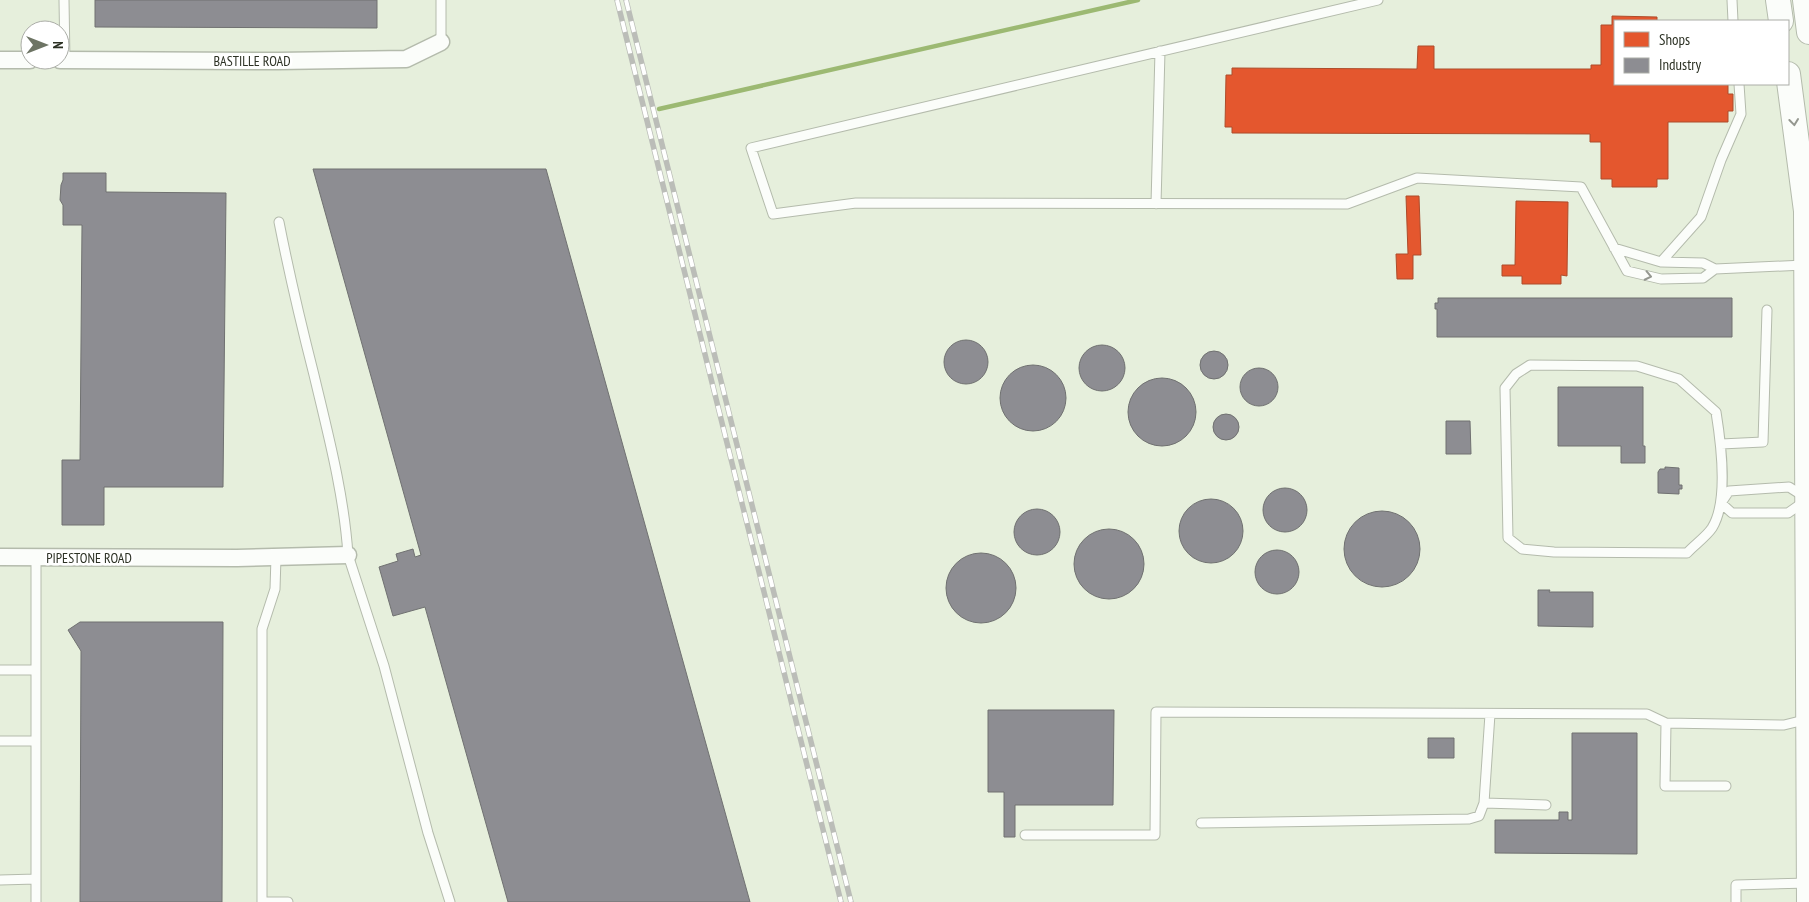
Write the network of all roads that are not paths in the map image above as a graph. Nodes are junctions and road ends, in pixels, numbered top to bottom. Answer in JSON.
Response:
{"nodes":[{"id":1,"x":64,"y":0,"type":"edge"},
{"id":2,"x":441,"y":0,"type":"edge"},
{"id":3,"x":1378,"y":0,"type":"edge"},
{"id":4,"x":1732,"y":0,"type":"edge"},
{"id":5,"x":1780,"y":12,"type":"edge"},
{"id":6,"x":1807,"y":13,"type":"edge"},
{"id":7,"x":63,"y":20,"type":"edge"},
{"id":8,"x":1733,"y":20,"type":"edge"},
{"id":9,"x":441,"y":42,"type":"joint"},
{"id":10,"x":1160,"y":51,"type":"junction"},
{"id":11,"x":0,"y":60,"type":"edge"},
{"id":12,"x":20,"y":60,"type":"edge"},
{"id":13,"x":70,"y":60,"type":"edge"},
{"id":14,"x":1789,"y":82,"type":"edge"},
{"id":15,"x":1739,"y":85,"type":"edge"},
{"id":16,"x":1156,"y":204,"type":"junction"},
{"id":17,"x":279,"y":222,"type":"dead end"},
{"id":18,"x":1614,"y":248,"type":"junction"},
{"id":19,"x":1661,"y":262,"type":"junction"},
{"id":20,"x":1808,"y":265,"type":"edge"},
{"id":21,"x":1715,"y":269,"type":"junction"},
{"id":22,"x":1767,"y":310,"type":"dead end"},
{"id":23,"x":1721,"y":444,"type":"junction"},
{"id":24,"x":1809,"y":499,"type":"edge"},
{"id":25,"x":1721,"y":503,"type":"junction"},
{"id":26,"x":348,"y":555,"type":"junction"},
{"id":27,"x":0,"y":557,"type":"edge"},
{"id":28,"x":276,"y":557,"type":"junction"},
{"id":29,"x":36,"y":558,"type":"junction"},
{"id":30,"x":0,"y":670,"type":"edge"},
{"id":31,"x":36,"y":670,"type":"junction"},
{"id":32,"x":1490,"y":714,"type":"junction"},
{"id":33,"x":1809,"y":719,"type":"edge"},
{"id":34,"x":1666,"y":723,"type":"junction"},
{"id":35,"x":36,"y":740,"type":"junction"},
{"id":36,"x":0,"y":741,"type":"edge"},
{"id":37,"x":1726,"y":786,"type":"dead end"},
{"id":38,"x":1484,"y":803,"type":"junction"},
{"id":39,"x":1546,"y":804,"type":"dead end"},
{"id":40,"x":1202,"y":823,"type":"dead end"},
{"id":41,"x":1025,"y":835,"type":"dead end"},
{"id":42,"x":36,"y":879,"type":"junction"},
{"id":43,"x":0,"y":880,"type":"edge"},
{"id":44,"x":1809,"y":883,"type":"edge"},
{"id":45,"x":36,"y":902,"type":"edge"},
{"id":46,"x":288,"y":902,"type":"edge"},
{"id":47,"x":450,"y":902,"type":"edge"},
{"id":48,"x":1736,"y":902,"type":"edge"},
{"id":49,"x":1809,"y":902,"type":"edge"}],
"edges":[{"from":1,"to":7,"type":"lane"},
{"from":2,"to":9,"type":"lane"},
{"from":3,"to":10,"type":"lane"},
{"from":4,"to":8,"type":"lane"},
{"from":5,"to":6,"type":"street"},
{"from":9,"to":13,"type":"street","name":"BASTILLE ROAD"},
{"from":10,"to":16,"type":"lane"},
{"from":10,"to":16,"type":"lane"},
{"from":11,"to":12,"type":"street"},
{"from":14,"to":20,"type":"main road","one_way":true},
{"from":15,"to":19,"type":"lane"},
{"from":16,"to":18,"type":"lane"},
{"from":17,"to":26,"type":"lane"},
{"from":18,"to":19,"type":"lane"},
{"from":18,"to":21,"type":"lane","one_way":true},
{"from":19,"to":21,"type":"lane"},
{"from":20,"to":21,"type":"lane"},
{"from":20,"to":24,"type":"main road"},
{"from":22,"to":23,"type":"lane"},
{"from":23,"to":25,"type":"lane"},
{"from":23,"to":25,"type":"lane"},
{"from":24,"to":25,"type":"lane"},
{"from":24,"to":25,"type":"lane"},
{"from":24,"to":33,"type":"main road"},
{"from":26,"to":28,"type":"street","name":"PIPESTONE ROAD"},
{"from":26,"to":47,"type":"lane"},
{"from":27,"to":29,"type":"street","name":"PIPESTONE ROAD"},
{"from":28,"to":29,"type":"street","name":"PIPESTONE ROAD"},
{"from":28,"to":46,"type":"lane"},
{"from":29,"to":31,"type":"lane"},
{"from":30,"to":31,"type":"lane"},
{"from":31,"to":35,"type":"lane"},
{"from":32,"to":34,"type":"lane"},
{"from":32,"to":38,"type":"lane"},
{"from":32,"to":41,"type":"lane"},
{"from":33,"to":34,"type":"lane"},
{"from":33,"to":44,"type":"main road"},
{"from":34,"to":37,"type":"lane"},
{"from":35,"to":36,"type":"lane"},
{"from":35,"to":42,"type":"lane"},
{"from":38,"to":39,"type":"lane"},
{"from":38,"to":40,"type":"lane"},
{"from":42,"to":43,"type":"lane"},
{"from":42,"to":45,"type":"lane"},
{"from":44,"to":48,"type":"lane"},
{"from":44,"to":49,"type":"main road"}]}
